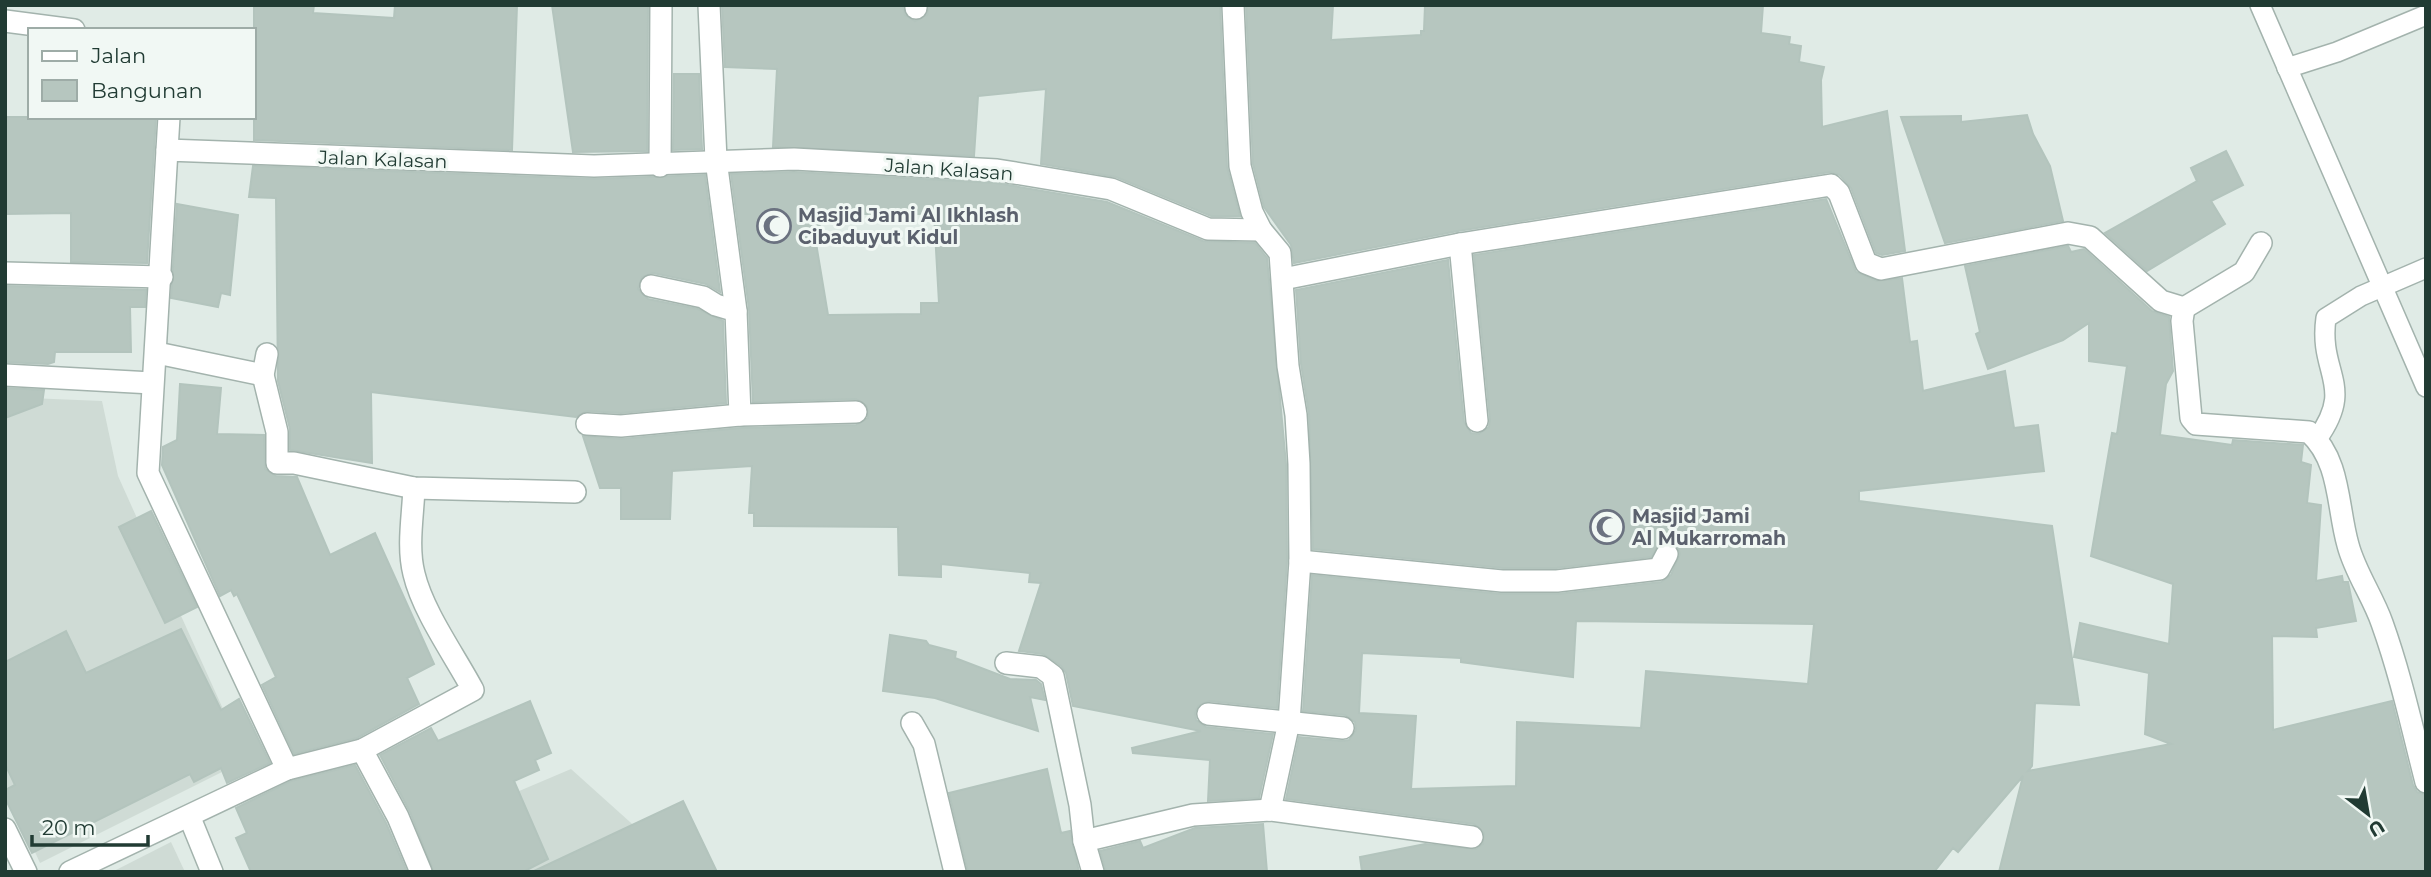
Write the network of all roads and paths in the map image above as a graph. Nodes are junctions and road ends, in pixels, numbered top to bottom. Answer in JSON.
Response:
{"nodes":[{"id":1,"x":661,"y":5,"type":"edge"},
{"id":2,"x":709,"y":5,"type":"edge"},
{"id":3,"x":1233,"y":5,"type":"edge"},
{"id":4,"x":2260,"y":5,"type":"edge"},
{"id":5,"x":2426,"y":15,"type":"edge"},
{"id":6,"x":5,"y":21,"type":"edge"},
{"id":7,"x":59,"y":28,"type":"edge"},
{"id":8,"x":2287,"y":68,"type":"junction"},
{"id":9,"x":169,"y":119,"type":"edge"},
{"id":10,"x":167,"y":150,"type":"junction"},
{"id":11,"x":716,"y":160,"type":"junction"},
{"id":12,"x":660,"y":166,"type":"junction"},
{"id":13,"x":1261,"y":230,"type":"junction"},
{"id":14,"x":2261,"y":243,"type":"dead end"},
{"id":15,"x":1460,"y":244,"type":"junction"},
{"id":16,"x":2426,"y":268,"type":"edge"},
{"id":17,"x":5,"y":273,"type":"edge"},
{"id":18,"x":162,"y":277,"type":"junction"},
{"id":19,"x":1283,"y":279,"type":"junction"},
{"id":20,"x":651,"y":286,"type":"dead end"},
{"id":21,"x":2382,"y":287,"type":"junction"},
{"id":22,"x":2184,"y":308,"type":"junction"},
{"id":23,"x":736,"y":311,"type":"junction"},
{"id":24,"x":157,"y":353,"type":"junction"},
{"id":25,"x":5,"y":375,"type":"edge"},
{"id":26,"x":152,"y":383,"type":"junction"},
{"id":27,"x":2426,"y":387,"type":"edge"},
{"id":28,"x":856,"y":412,"type":"dead end"},
{"id":29,"x":740,"y":415,"type":"junction"},
{"id":30,"x":1477,"y":421,"type":"dead end"},
{"id":31,"x":587,"y":424,"type":"dead end"},
{"id":32,"x":2317,"y":439,"type":"junction"},
{"id":33,"x":414,"y":488,"type":"junction"},
{"id":34,"x":575,"y":492,"type":"dead end"},
{"id":35,"x":1667,"y":554,"type":"dead end"},
{"id":36,"x":1300,"y":561,"type":"junction"},
{"id":37,"x":1006,"y":663,"type":"dead end"},
{"id":38,"x":1208,"y":715,"type":"dead end"},
{"id":39,"x":1289,"y":722,"type":"junction"},
{"id":40,"x":912,"y":723,"type":"dead end"},
{"id":41,"x":1343,"y":728,"type":"dead end"},
{"id":42,"x":362,"y":750,"type":"junction"},
{"id":43,"x":287,"y":769,"type":"junction"},
{"id":44,"x":2426,"y":782,"type":"edge"},
{"id":45,"x":1270,"y":810,"type":"junction"},
{"id":46,"x":190,"y":818,"type":"junction"},
{"id":47,"x":5,"y":829,"type":"edge"},
{"id":48,"x":1472,"y":837,"type":"dead end"},
{"id":49,"x":1084,"y":841,"type":"junction"},
{"id":50,"x":26,"y":872,"type":"edge"},
{"id":51,"x":70,"y":872,"type":"edge"},
{"id":52,"x":212,"y":872,"type":"edge"},
{"id":53,"x":421,"y":872,"type":"edge"},
{"id":54,"x":956,"y":872,"type":"edge"},
{"id":55,"x":1093,"y":872,"type":"edge"}],
"edges":[{"from":1,"to":12,"type":"street"},
{"from":2,"to":11,"type":"street"},
{"from":3,"to":13,"type":"street"},
{"from":4,"to":8,"type":"lane"},
{"from":5,"to":8,"type":"lane"},
{"from":6,"to":7,"type":"street"},
{"from":8,"to":21,"type":"lane"},
{"from":9,"to":10,"type":"street"},
{"from":10,"to":12,"type":"street","name":"Jalan Kalasan"},
{"from":10,"to":18,"type":"street"},
{"from":11,"to":12,"type":"street","name":"Jalan Kalasan"},
{"from":11,"to":13,"type":"street","name":"Jalan Kalasan"},
{"from":11,"to":23,"type":"street"},
{"from":13,"to":19,"type":"street"},
{"from":14,"to":22,"type":"street"},
{"from":15,"to":19,"type":"street"},
{"from":15,"to":22,"type":"street"},
{"from":15,"to":30,"type":"street"},
{"from":16,"to":21,"type":"lane"},
{"from":17,"to":18,"type":"street"},
{"from":18,"to":24,"type":"street"},
{"from":19,"to":36,"type":"street"},
{"from":20,"to":23,"type":"street"},
{"from":21,"to":27,"type":"lane"},
{"from":21,"to":32,"type":"lane"},
{"from":22,"to":32,"type":"street"},
{"from":23,"to":29,"type":"street"},
{"from":24,"to":26,"type":"street"},
{"from":24,"to":33,"type":"street"},
{"from":25,"to":26,"type":"street"},
{"from":26,"to":43,"type":"street"},
{"from":28,"to":29,"type":"street"},
{"from":29,"to":31,"type":"street"},
{"from":32,"to":44,"type":"street"},
{"from":33,"to":34,"type":"street"},
{"from":33,"to":42,"type":"street"},
{"from":35,"to":36,"type":"street"},
{"from":36,"to":39,"type":"street"},
{"from":37,"to":49,"type":"street"},
{"from":38,"to":39,"type":"street"},
{"from":39,"to":41,"type":"street"},
{"from":39,"to":45,"type":"street"},
{"from":40,"to":54,"type":"street"},
{"from":42,"to":43,"type":"street"},
{"from":42,"to":53,"type":"street"},
{"from":43,"to":46,"type":"street"},
{"from":45,"to":48,"type":"street"},
{"from":45,"to":49,"type":"street"},
{"from":46,"to":51,"type":"street"},
{"from":46,"to":52,"type":"street"},
{"from":47,"to":50,"type":"street"},
{"from":49,"to":55,"type":"street"}]}
